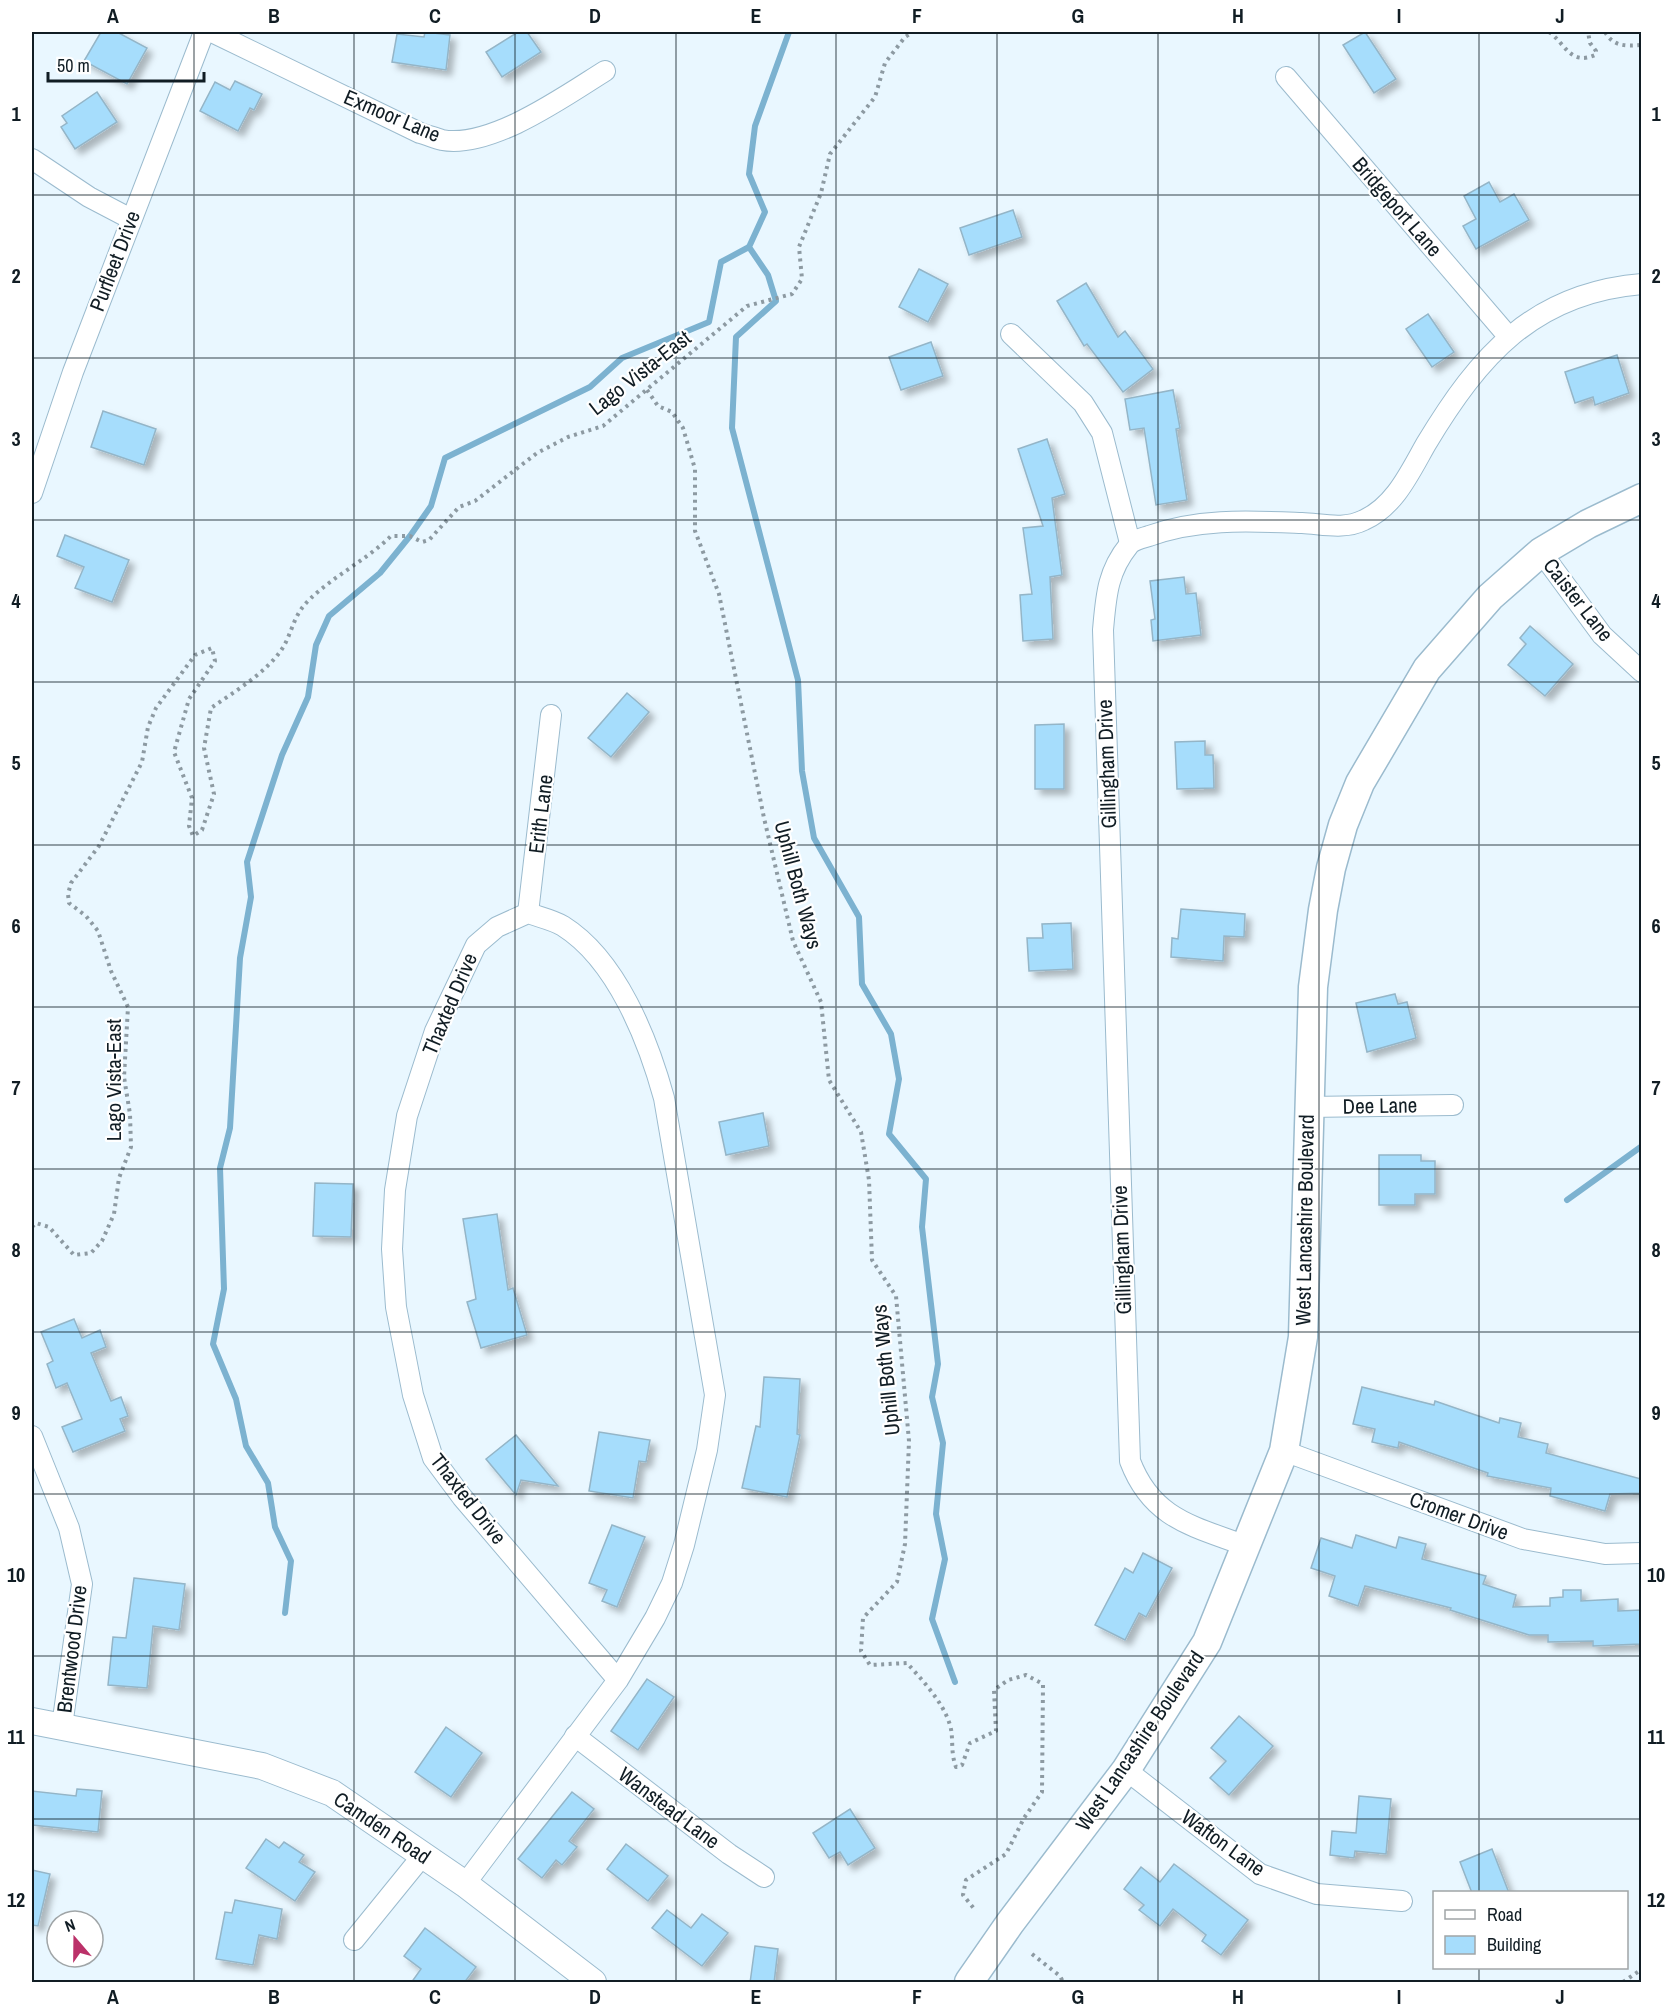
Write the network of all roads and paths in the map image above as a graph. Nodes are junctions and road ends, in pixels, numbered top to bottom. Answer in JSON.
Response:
{"nodes":[{"id":1,"x":204,"y":32,"type":"edge"},
{"id":2,"x":212,"y":32,"type":"edge"},
{"id":3,"x":913,"y":32,"type":"edge"},
{"id":4,"x":1549,"y":32,"type":"edge"},
{"id":5,"x":1588,"y":32,"type":"edge"},
{"id":6,"x":1605,"y":32,"type":"edge"},
{"id":7,"x":1641,"y":45,"type":"edge"},
{"id":8,"x":605,"y":71,"type":"dead end"},
{"id":9,"x":1286,"y":77,"type":"dead end"},
{"id":10,"x":32,"y":159,"type":"edge"},
{"id":11,"x":131,"y":219,"type":"junction"},
{"id":12,"x":1641,"y":284,"type":"edge"},
{"id":13,"x":1011,"y":334,"type":"dead end"},
{"id":14,"x":1508,"y":336,"type":"junction"},
{"id":15,"x":647,"y":390,"type":"junction"},
{"id":16,"x":32,"y":493,"type":"edge"},
{"id":17,"x":1641,"y":498,"type":"edge"},
{"id":18,"x":1130,"y":543,"type":"junction"},
{"id":19,"x":1541,"y":552,"type":"junction"},
{"id":20,"x":1641,"y":672,"type":"edge"},
{"id":21,"x":551,"y":715,"type":"dead end"},
{"id":22,"x":528,"y":913,"type":"junction"},
{"id":23,"x":1453,"y":1105,"type":"dead end"},
{"id":24,"x":1307,"y":1107,"type":"junction"},
{"id":25,"x":32,"y":1227,"type":"edge"},
{"id":26,"x":32,"y":1256,"type":"edge"},
{"id":27,"x":32,"y":1262,"type":"edge"},
{"id":28,"x":32,"y":1436,"type":"edge"},
{"id":29,"x":1284,"y":1451,"type":"junction"},
{"id":30,"x":1246,"y":1546,"type":"junction"},
{"id":31,"x":1641,"y":1553,"type":"edge"},
{"id":32,"x":618,"y":1680,"type":"junction"},
{"id":33,"x":32,"y":1721,"type":"edge"},
{"id":34,"x":62,"y":1726,"type":"junction"},
{"id":35,"x":575,"y":1736,"type":"junction"},
{"id":36,"x":1126,"y":1770,"type":"junction"},
{"id":37,"x":423,"y":1855,"type":"junction"},
{"id":38,"x":764,"y":1876,"type":"dead end"},
{"id":39,"x":465,"y":1884,"type":"junction"},
{"id":40,"x":1402,"y":1900,"type":"dead end"},
{"id":41,"x":976,"y":1911,"type":"dead end"},
{"id":42,"x":354,"y":1940,"type":"dead end"},
{"id":43,"x":1032,"y":1954,"type":"dead end"},
{"id":44,"x":1641,"y":1969,"type":"edge"},
{"id":45,"x":593,"y":1983,"type":"edge"},
{"id":46,"x":969,"y":1983,"type":"edge"},
{"id":47,"x":1064,"y":1983,"type":"edge"},
{"id":48,"x":1623,"y":1983,"type":"edge"}],
"edges":[{"from":1,"to":11,"type":"street","name":"Purfleet Drive"},
{"from":2,"to":8,"type":"street","name":"Exmoor Lane"},
{"from":3,"to":15,"type":"path","name":"Lago Vista-East"},
{"from":4,"to":5,"type":"path"},
{"from":6,"to":7,"type":"path"},
{"from":9,"to":14,"type":"street","name":"Bridgeport Lane"},
{"from":10,"to":11,"type":"street"},
{"from":11,"to":16,"type":"street","name":"Purfleet Drive"},
{"from":12,"to":14,"type":"street"},
{"from":13,"to":18,"type":"street"},
{"from":14,"to":18,"type":"street"},
{"from":15,"to":25,"type":"path","name":"Lago Vista-East"},
{"from":15,"to":41,"type":"path","name":"Uphill Both Ways"},
{"from":17,"to":19,"type":"main road","name":"West Lancashire Boulevard"},
{"from":18,"to":30,"type":"street","name":"Gillingham Drive"},
{"from":19,"to":20,"type":"street","name":"Caister Lane"},
{"from":19,"to":24,"type":"main road","name":"West Lancashire Boulevard"},
{"from":21,"to":22,"type":"street","name":"Erith Lane"},
{"from":22,"to":32,"type":"street"},
{"from":22,"to":32,"type":"street","name":"Thaxted Drive"},
{"from":23,"to":24,"type":"street","name":"Dee Lane"},
{"from":24,"to":29,"type":"main road","name":"West Lancashire Boulevard"},
{"from":26,"to":27,"type":"path"},
{"from":28,"to":34,"type":"street","name":"Brentwood Drive"},
{"from":29,"to":30,"type":"main road","name":"West Lancashire Boulevard"},
{"from":29,"to":31,"type":"street","name":"Cromer Drive"},
{"from":30,"to":36,"type":"main road","name":"West Lancashire Boulevard"},
{"from":32,"to":35,"type":"street"},
{"from":33,"to":34,"type":"street","name":"Camden Road"},
{"from":34,"to":37,"type":"street","name":"Camden Road"},
{"from":35,"to":38,"type":"street","name":"Wanstead Lane"},
{"from":35,"to":39,"type":"street"},
{"from":36,"to":40,"type":"street","name":"Wafton Lane"},
{"from":36,"to":46,"type":"main road","name":"West Lancashire Boulevard"},
{"from":37,"to":39,"type":"street","name":"Camden Road"},
{"from":37,"to":42,"type":"street"},
{"from":39,"to":45,"type":"street","name":"Camden Road"},
{"from":43,"to":47,"type":"path"},
{"from":44,"to":48,"type":"path"}]}
